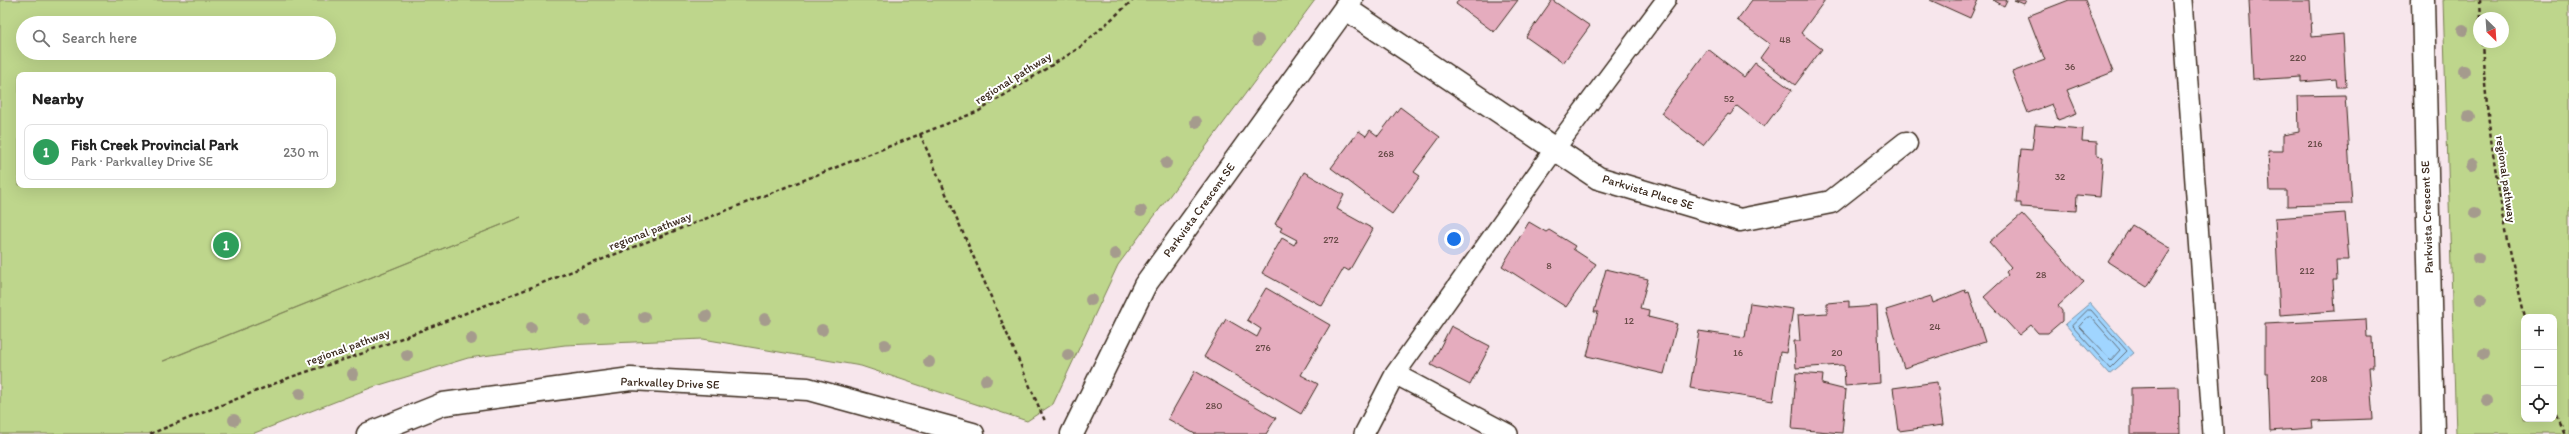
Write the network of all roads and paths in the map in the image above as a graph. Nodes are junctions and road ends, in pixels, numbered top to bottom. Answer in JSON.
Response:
{"nodes":[{"id":1,"x":1133,"y":0,"type":"edge"},
{"id":2,"x":1666,"y":0,"type":"edge"},
{"id":3,"x":2182,"y":0,"type":"edge"},
{"id":4,"x":2423,"y":0,"type":"edge"},
{"id":5,"x":2480,"y":0,"type":"edge"},
{"id":6,"x":1348,"y":4,"type":"edge"},
{"id":7,"x":2481,"y":12,"type":"edge"},
{"id":8,"x":2482,"y":48,"type":"edge"},
{"id":9,"x":920,"y":134,"type":"junction"},
{"id":10,"x":1906,"y":143,"type":"dead end"},
{"id":11,"x":1554,"y":150,"type":"junction"},
{"id":12,"x":2524,"y":314,"type":"edge"},
{"id":13,"x":1395,"y":374,"type":"junction"},
{"id":14,"x":2557,"y":417,"type":"edge"},
{"id":15,"x":1047,"y":427,"type":"dead end"},
{"id":16,"x":150,"y":434,"type":"edge"},
{"id":17,"x":368,"y":434,"type":"edge"},
{"id":18,"x":973,"y":434,"type":"edge"},
{"id":19,"x":1072,"y":434,"type":"edge"},
{"id":20,"x":1364,"y":434,"type":"edge"},
{"id":21,"x":1508,"y":434,"type":"edge"},
{"id":22,"x":2213,"y":434,"type":"edge"},
{"id":23,"x":2433,"y":434,"type":"edge"},
{"id":24,"x":2565,"y":434,"type":"edge"}],
"edges":[{"from":1,"to":9,"type":"path","name":"regional pathway"},
{"from":2,"to":11,"type":"lane"},
{"from":3,"to":22,"type":"lane"},
{"from":4,"to":23,"type":"street","name":"Parkvista Crescent SE"},
{"from":5,"to":7,"type":"path"},
{"from":6,"to":11,"type":"street","name":"Parkvista Place SE"},
{"from":6,"to":19,"type":"street","name":"Parkvista Crescent SE"},
{"from":8,"to":12,"type":"path","name":"regional pathway"},
{"from":9,"to":15,"type":"path"},
{"from":9,"to":16,"type":"path","name":"regional pathway"},
{"from":10,"to":11,"type":"street","name":"Parkvista Place SE"},
{"from":11,"to":13,"type":"lane"},
{"from":13,"to":20,"type":"lane"},
{"from":13,"to":21,"type":"lane"},
{"from":14,"to":24,"type":"path"},
{"from":17,"to":18,"type":"street","name":"Parkvalley Drive SE"}]}
